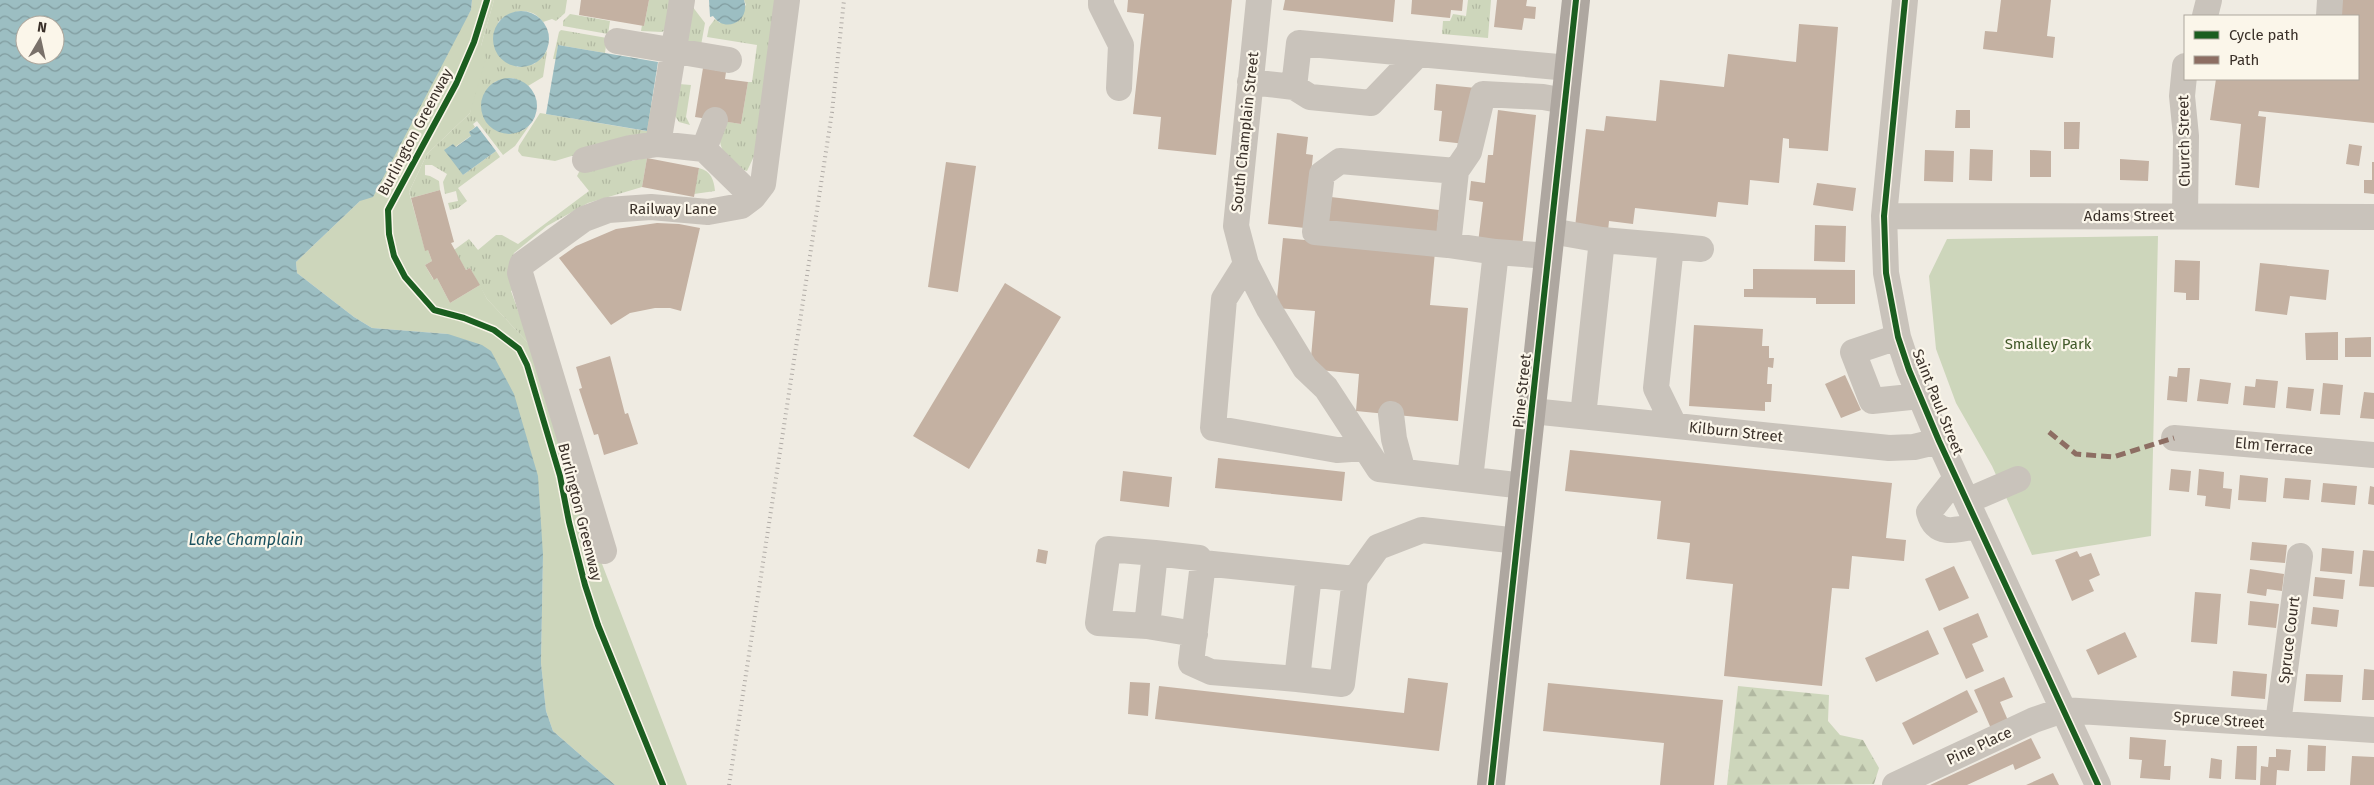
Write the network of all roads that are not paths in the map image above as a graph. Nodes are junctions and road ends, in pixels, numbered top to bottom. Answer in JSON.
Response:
{"nodes":[{"id":1,"x":682,"y":0,"type":"edge"},
{"id":2,"x":787,"y":0,"type":"edge"},
{"id":3,"x":1101,"y":0,"type":"edge"},
{"id":4,"x":1259,"y":0,"type":"edge"},
{"id":5,"x":1576,"y":0,"type":"edge"},
{"id":6,"x":1905,"y":0,"type":"edge"},
{"id":7,"x":2209,"y":0,"type":"edge"},
{"id":8,"x":2330,"y":0,"type":"edge"},
{"id":9,"x":2205,"y":15,"type":"edge"},
{"id":10,"x":2329,"y":15,"type":"edge"},
{"id":11,"x":617,"y":41,"type":"dead end"},
{"id":12,"x":674,"y":50,"type":"junction"},
{"id":13,"x":1417,"y":56,"type":"junction"},
{"id":14,"x":729,"y":60,"type":"dead end"},
{"id":15,"x":1568,"y":68,"type":"junction"},
{"id":16,"x":2184,"y":76,"type":"edge"},
{"id":17,"x":1250,"y":82,"type":"junction"},
{"id":18,"x":1294,"y":87,"type":"junction"},
{"id":19,"x":1120,"y":88,"type":"dead end"},
{"id":20,"x":1565,"y":101,"type":"junction"},
{"id":21,"x":715,"y":120,"type":"dead end"},
{"id":22,"x":658,"y":144,"type":"junction"},
{"id":23,"x":704,"y":149,"type":"junction"},
{"id":24,"x":586,"y":160,"type":"dead end"},
{"id":25,"x":1456,"y":170,"type":"junction"},
{"id":26,"x":753,"y":197,"type":"junction"},
{"id":27,"x":1884,"y":216,"type":"junction"},
{"id":28,"x":2185,"y":216,"type":"junction"},
{"id":29,"x":2374,"y":217,"type":"edge"},
{"id":30,"x":1602,"y":240,"type":"junction"},
{"id":31,"x":1550,"y":244,"type":"junction"},
{"id":32,"x":1448,"y":245,"type":"junction"},
{"id":33,"x":1670,"y":246,"type":"junction"},
{"id":34,"x":1701,"y":249,"type":"dead end"},
{"id":35,"x":1496,"y":252,"type":"junction"},
{"id":36,"x":1246,"y":264,"type":"junction"},
{"id":37,"x":1898,"y":337,"type":"junction"},
{"id":38,"x":1920,"y":396,"type":"junction"},
{"id":39,"x":1532,"y":411,"type":"junction"},
{"id":40,"x":1391,"y":414,"type":"dead end"},
{"id":41,"x":1583,"y":416,"type":"junction"},
{"id":42,"x":1674,"y":425,"type":"junction"},
{"id":43,"x":2174,"y":438,"type":"dead end"},
{"id":44,"x":1938,"y":441,"type":"junction"},
{"id":45,"x":1365,"y":448,"type":"junction"},
{"id":46,"x":2374,"y":455,"type":"edge"},
{"id":47,"x":1403,"y":472,"type":"junction"},
{"id":48,"x":1956,"y":478,"type":"junction"},
{"id":49,"x":1470,"y":479,"type":"junction"},
{"id":50,"x":2018,"y":479,"type":"dead end"},
{"id":51,"x":1524,"y":486,"type":"junction"},
{"id":52,"x":1967,"y":501,"type":"junction"},
{"id":53,"x":1978,"y":525,"type":"junction"},
{"id":54,"x":1518,"y":541,"type":"junction"},
{"id":55,"x":604,"y":550,"type":"dead end"},
{"id":56,"x":1155,"y":552,"type":"junction"},
{"id":57,"x":2300,"y":556,"type":"dead end"},
{"id":58,"x":1203,"y":563,"type":"junction"},
{"id":59,"x":1309,"y":575,"type":"junction"},
{"id":60,"x":1355,"y":579,"type":"junction"},
{"id":61,"x":1147,"y":626,"type":"junction"},
{"id":62,"x":1194,"y":634,"type":"junction"},
{"id":63,"x":1297,"y":679,"type":"junction"},
{"id":64,"x":2063,"y":710,"type":"junction"},
{"id":65,"x":2278,"y":723,"type":"junction"},
{"id":66,"x":2374,"y":730,"type":"edge"},
{"id":67,"x":1491,"y":785,"type":"edge"},
{"id":68,"x":1895,"y":785,"type":"edge"},
{"id":69,"x":2098,"y":785,"type":"edge"}],
"edges":[{"from":1,"to":12,"type":"street"},
{"from":2,"to":26,"type":"street"},
{"from":3,"to":19,"type":"street"},
{"from":4,"to":17,"type":"street","name":"South Champlain Street"},
{"from":5,"to":15,"type":"main road","name":"Pine Street"},
{"from":6,"to":27,"type":"street","name":"Saint Paul Street"},
{"from":7,"to":9,"type":"street"},
{"from":8,"to":10,"type":"street"},
{"from":11,"to":12,"type":"street"},
{"from":12,"to":14,"type":"street"},
{"from":12,"to":22,"type":"street"},
{"from":13,"to":15,"type":"street"},
{"from":13,"to":18,"type":"street"},
{"from":13,"to":18,"type":"street"},
{"from":15,"to":20,"type":"main road","name":"Pine Street"},
{"from":16,"to":28,"type":"street","name":"Church Street"},
{"from":17,"to":18,"type":"street"},
{"from":17,"to":36,"type":"street","name":"South Champlain Street"},
{"from":20,"to":25,"type":"street"},
{"from":20,"to":31,"type":"main road","name":"Pine Street"},
{"from":21,"to":23,"type":"street"},
{"from":22,"to":23,"type":"street"},
{"from":22,"to":24,"type":"street"},
{"from":23,"to":26,"type":"street"},
{"from":25,"to":32,"type":"street"},
{"from":25,"to":32,"type":"street"},
{"from":26,"to":55,"type":"street","name":"Railway Lane"},
{"from":27,"to":28,"type":"street","name":"Adams Street"},
{"from":27,"to":37,"type":"street","name":"Saint Paul Street"},
{"from":28,"to":29,"type":"street","name":"Adams Street"},
{"from":30,"to":31,"type":"street"},
{"from":30,"to":33,"type":"street"},
{"from":30,"to":41,"type":"street"},
{"from":31,"to":35,"type":"street"},
{"from":31,"to":39,"type":"main road","name":"Pine Street"},
{"from":32,"to":35,"type":"street"},
{"from":33,"to":34,"type":"street"},
{"from":33,"to":42,"type":"street"},
{"from":35,"to":49,"type":"street"},
{"from":36,"to":45,"type":"street","name":"South Champlain Street"},
{"from":36,"to":45,"type":"street"},
{"from":37,"to":38,"type":"street","name":"Saint Paul Street"},
{"from":37,"to":38,"type":"street"},
{"from":38,"to":44,"type":"street","name":"Saint Paul Street"},
{"from":39,"to":41,"type":"street","name":"Kilburn Street"},
{"from":39,"to":51,"type":"main road","name":"Pine Street"},
{"from":40,"to":47,"type":"street"},
{"from":41,"to":42,"type":"street","name":"Kilburn Street"},
{"from":42,"to":44,"type":"street","name":"Kilburn Street"},
{"from":43,"to":46,"type":"street","name":"Elm Terrace"},
{"from":44,"to":48,"type":"street","name":"Saint Paul Street"},
{"from":45,"to":47,"type":"street","name":"South Champlain Street"},
{"from":47,"to":49,"type":"street","name":"South Champlain Street"},
{"from":48,"to":52,"type":"street","name":"Saint Paul Street"},
{"from":48,"to":53,"type":"street"},
{"from":49,"to":51,"type":"street","name":"South Champlain Street"},
{"from":50,"to":52,"type":"street"},
{"from":51,"to":54,"type":"main road","name":"Pine Street"},
{"from":52,"to":53,"type":"street","name":"Saint Paul Street"},
{"from":53,"to":64,"type":"street","name":"Saint Paul Street"},
{"from":54,"to":60,"type":"street"},
{"from":54,"to":67,"type":"main road","name":"Pine Street"},
{"from":56,"to":58,"type":"street"},
{"from":56,"to":61,"type":"street"},
{"from":56,"to":61,"type":"street"},
{"from":57,"to":65,"type":"street","name":"Spruce Court"},
{"from":58,"to":59,"type":"street"},
{"from":58,"to":62,"type":"street"},
{"from":59,"to":60,"type":"street"},
{"from":59,"to":63,"type":"street"},
{"from":60,"to":63,"type":"street"},
{"from":61,"to":62,"type":"street"},
{"from":62,"to":63,"type":"street"},
{"from":64,"to":65,"type":"street","name":"Spruce Street"},
{"from":64,"to":68,"type":"street","name":"Pine Place"},
{"from":64,"to":69,"type":"street","name":"Saint Paul Street"},
{"from":65,"to":66,"type":"street","name":"Spruce Street"}]}
